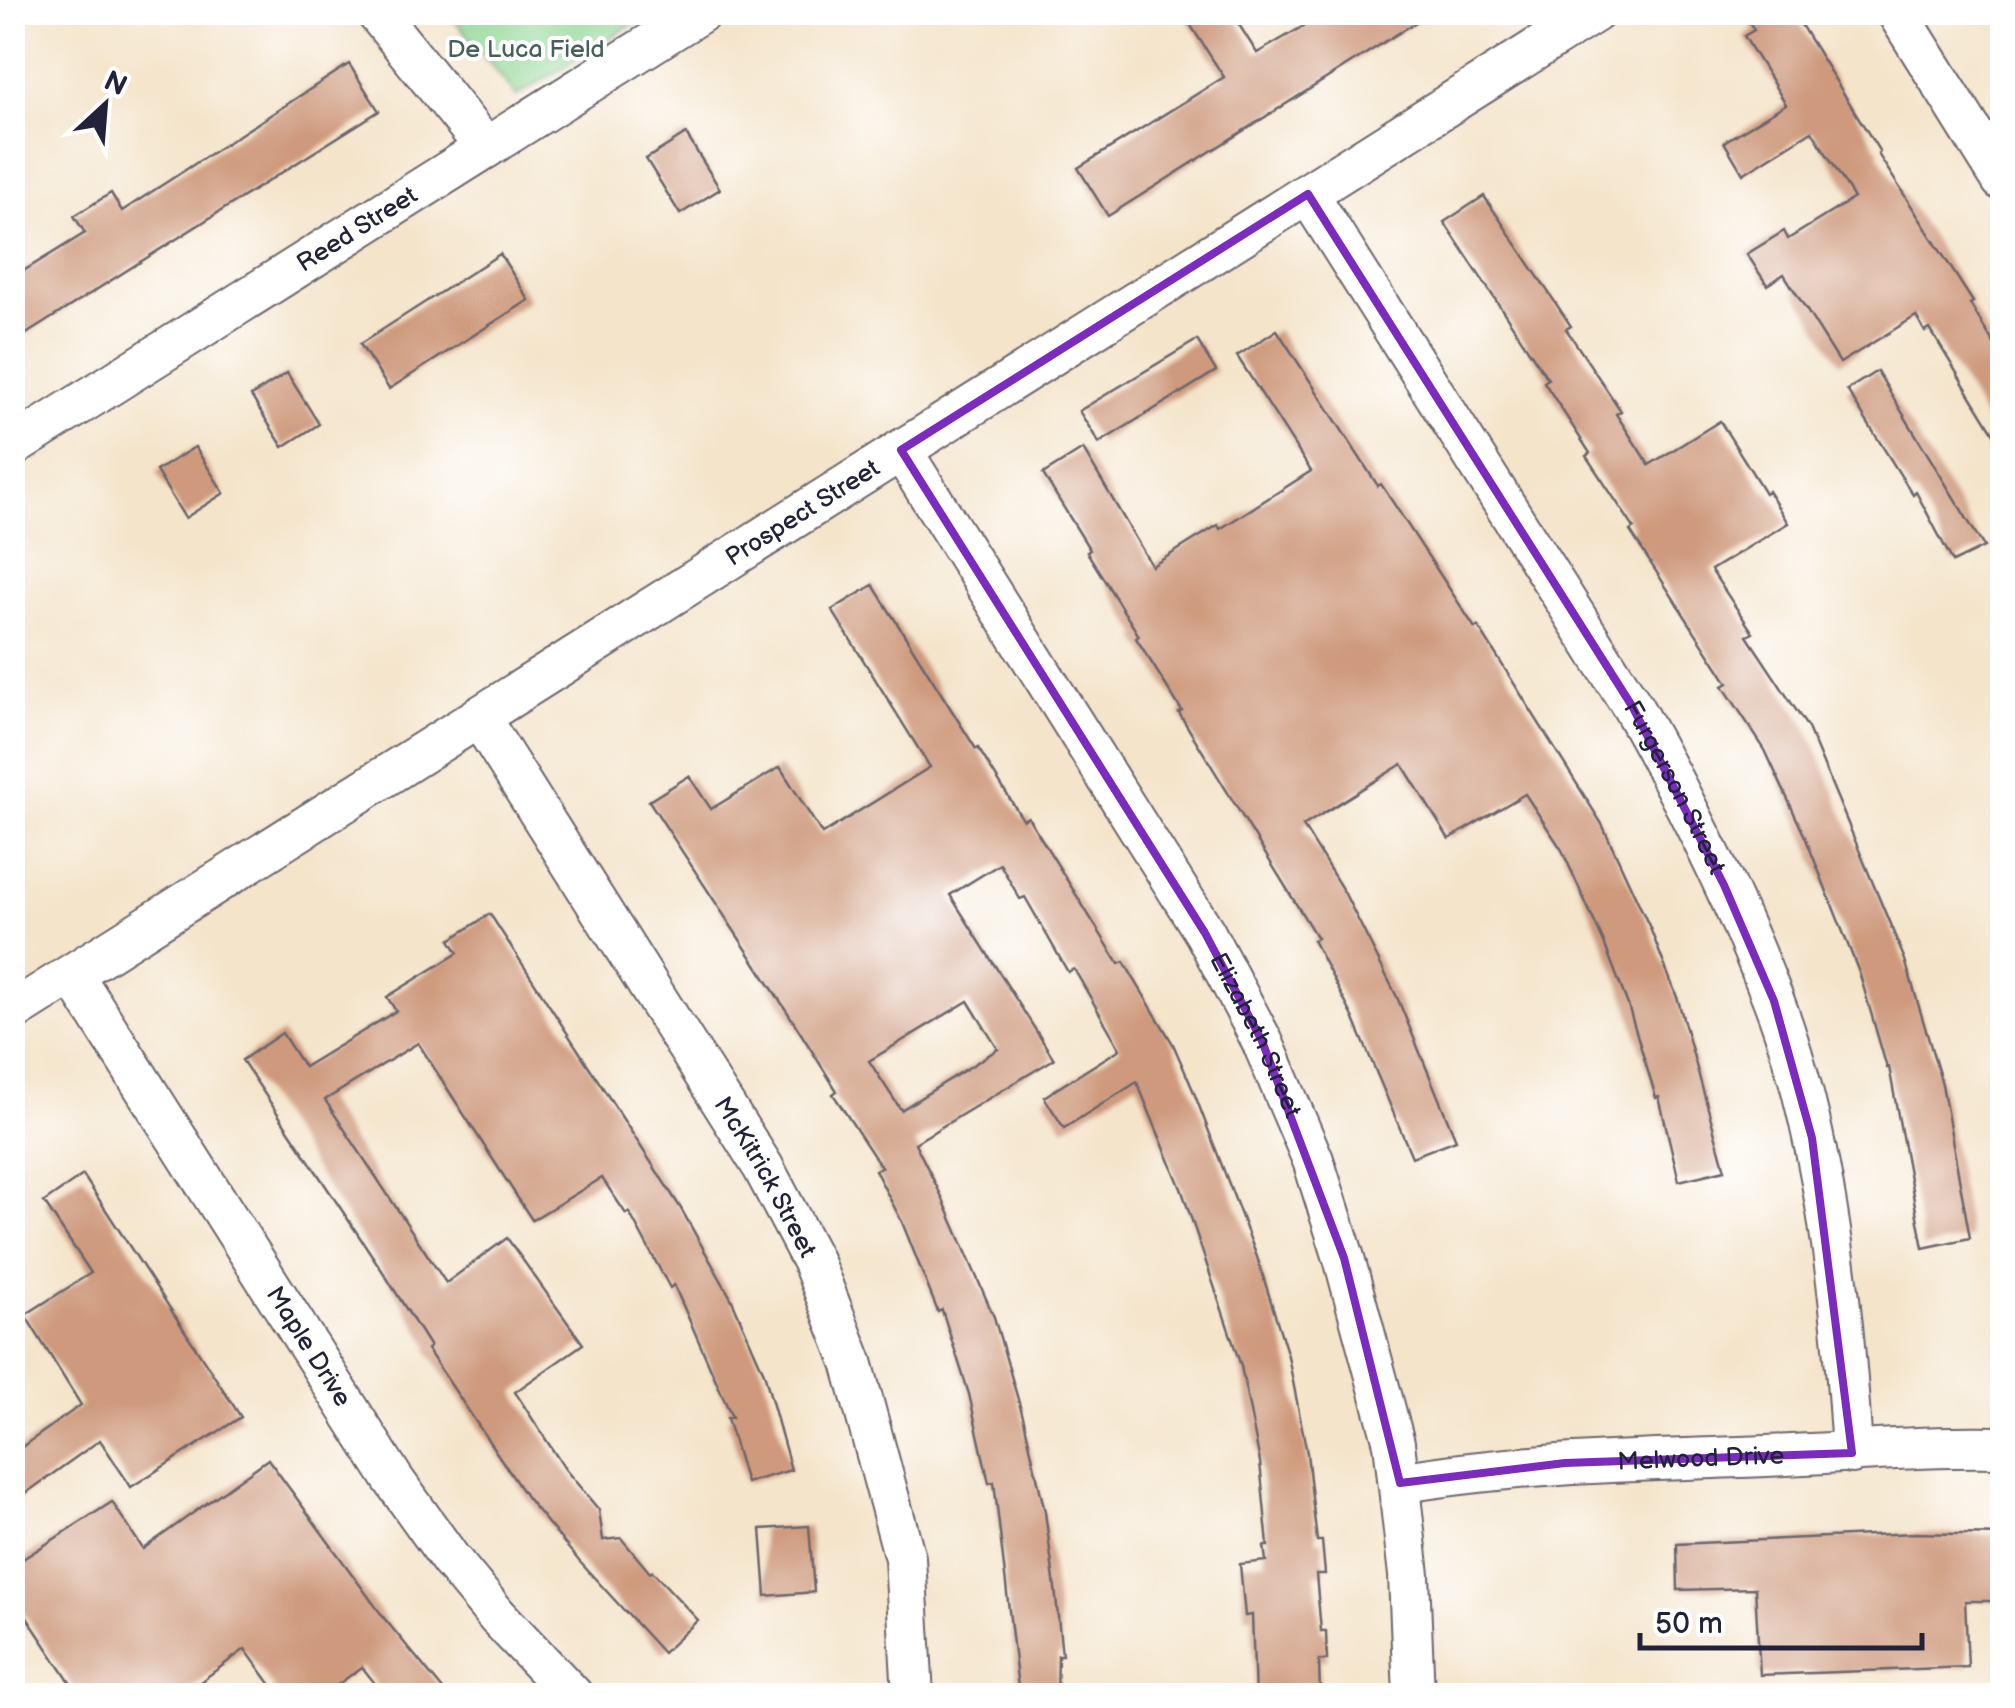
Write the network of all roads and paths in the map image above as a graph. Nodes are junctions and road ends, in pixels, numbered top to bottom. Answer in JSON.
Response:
{"nodes":[{"id":1,"x":376,"y":12,"type":"edge"},
{"id":2,"x":701,"y":12,"type":"edge"},
{"id":3,"x":1595,"y":12,"type":"edge"},
{"id":4,"x":1897,"y":12,"type":"edge"},
{"id":5,"x":486,"y":148,"type":"junction"},
{"id":6,"x":2002,"y":180,"type":"edge"},
{"id":7,"x":1308,"y":194,"type":"junction"},
{"id":8,"x":12,"y":447,"type":"edge"},
{"id":9,"x":901,"y":450,"type":"junction"},
{"id":10,"x":479,"y":716,"type":"junction"},
{"id":11,"x":72,"y":975,"type":"junction"},
{"id":12,"x":12,"y":1012,"type":"edge"},
{"id":13,"x":2002,"y":1447,"type":"edge"},
{"id":14,"x":1852,"y":1453,"type":"junction"},
{"id":15,"x":1400,"y":1483,"type":"junction"},
{"id":16,"x":573,"y":1696,"type":"edge"},
{"id":17,"x":914,"y":1696,"type":"edge"},
{"id":18,"x":1414,"y":1696,"type":"edge"}],
"edges":[{"from":1,"to":5,"type":"street"},
{"from":2,"to":5,"type":"street","name":"Reed Street"},
{"from":3,"to":7,"type":"street","name":"Prospect Street"},
{"from":4,"to":6,"type":"street"},
{"from":5,"to":8,"type":"street","name":"Reed Street"},
{"from":7,"to":9,"type":"street","name":"Prospect Street"},
{"from":7,"to":14,"type":"street","name":"Furgerson Street"},
{"from":9,"to":10,"type":"street","name":"Prospect Street"},
{"from":9,"to":15,"type":"street","name":"Elizabeth Street"},
{"from":10,"to":11,"type":"street","name":"Prospect Street"},
{"from":10,"to":17,"type":"street","name":"McKitrick Street"},
{"from":11,"to":12,"type":"street","name":"Prospect Street"},
{"from":11,"to":16,"type":"street","name":"Maple Drive"},
{"from":13,"to":14,"type":"street","name":"Melwood Drive"},
{"from":14,"to":15,"type":"street","name":"Melwood Drive"},
{"from":15,"to":18,"type":"street","name":"Elizabeth Street"}]}
